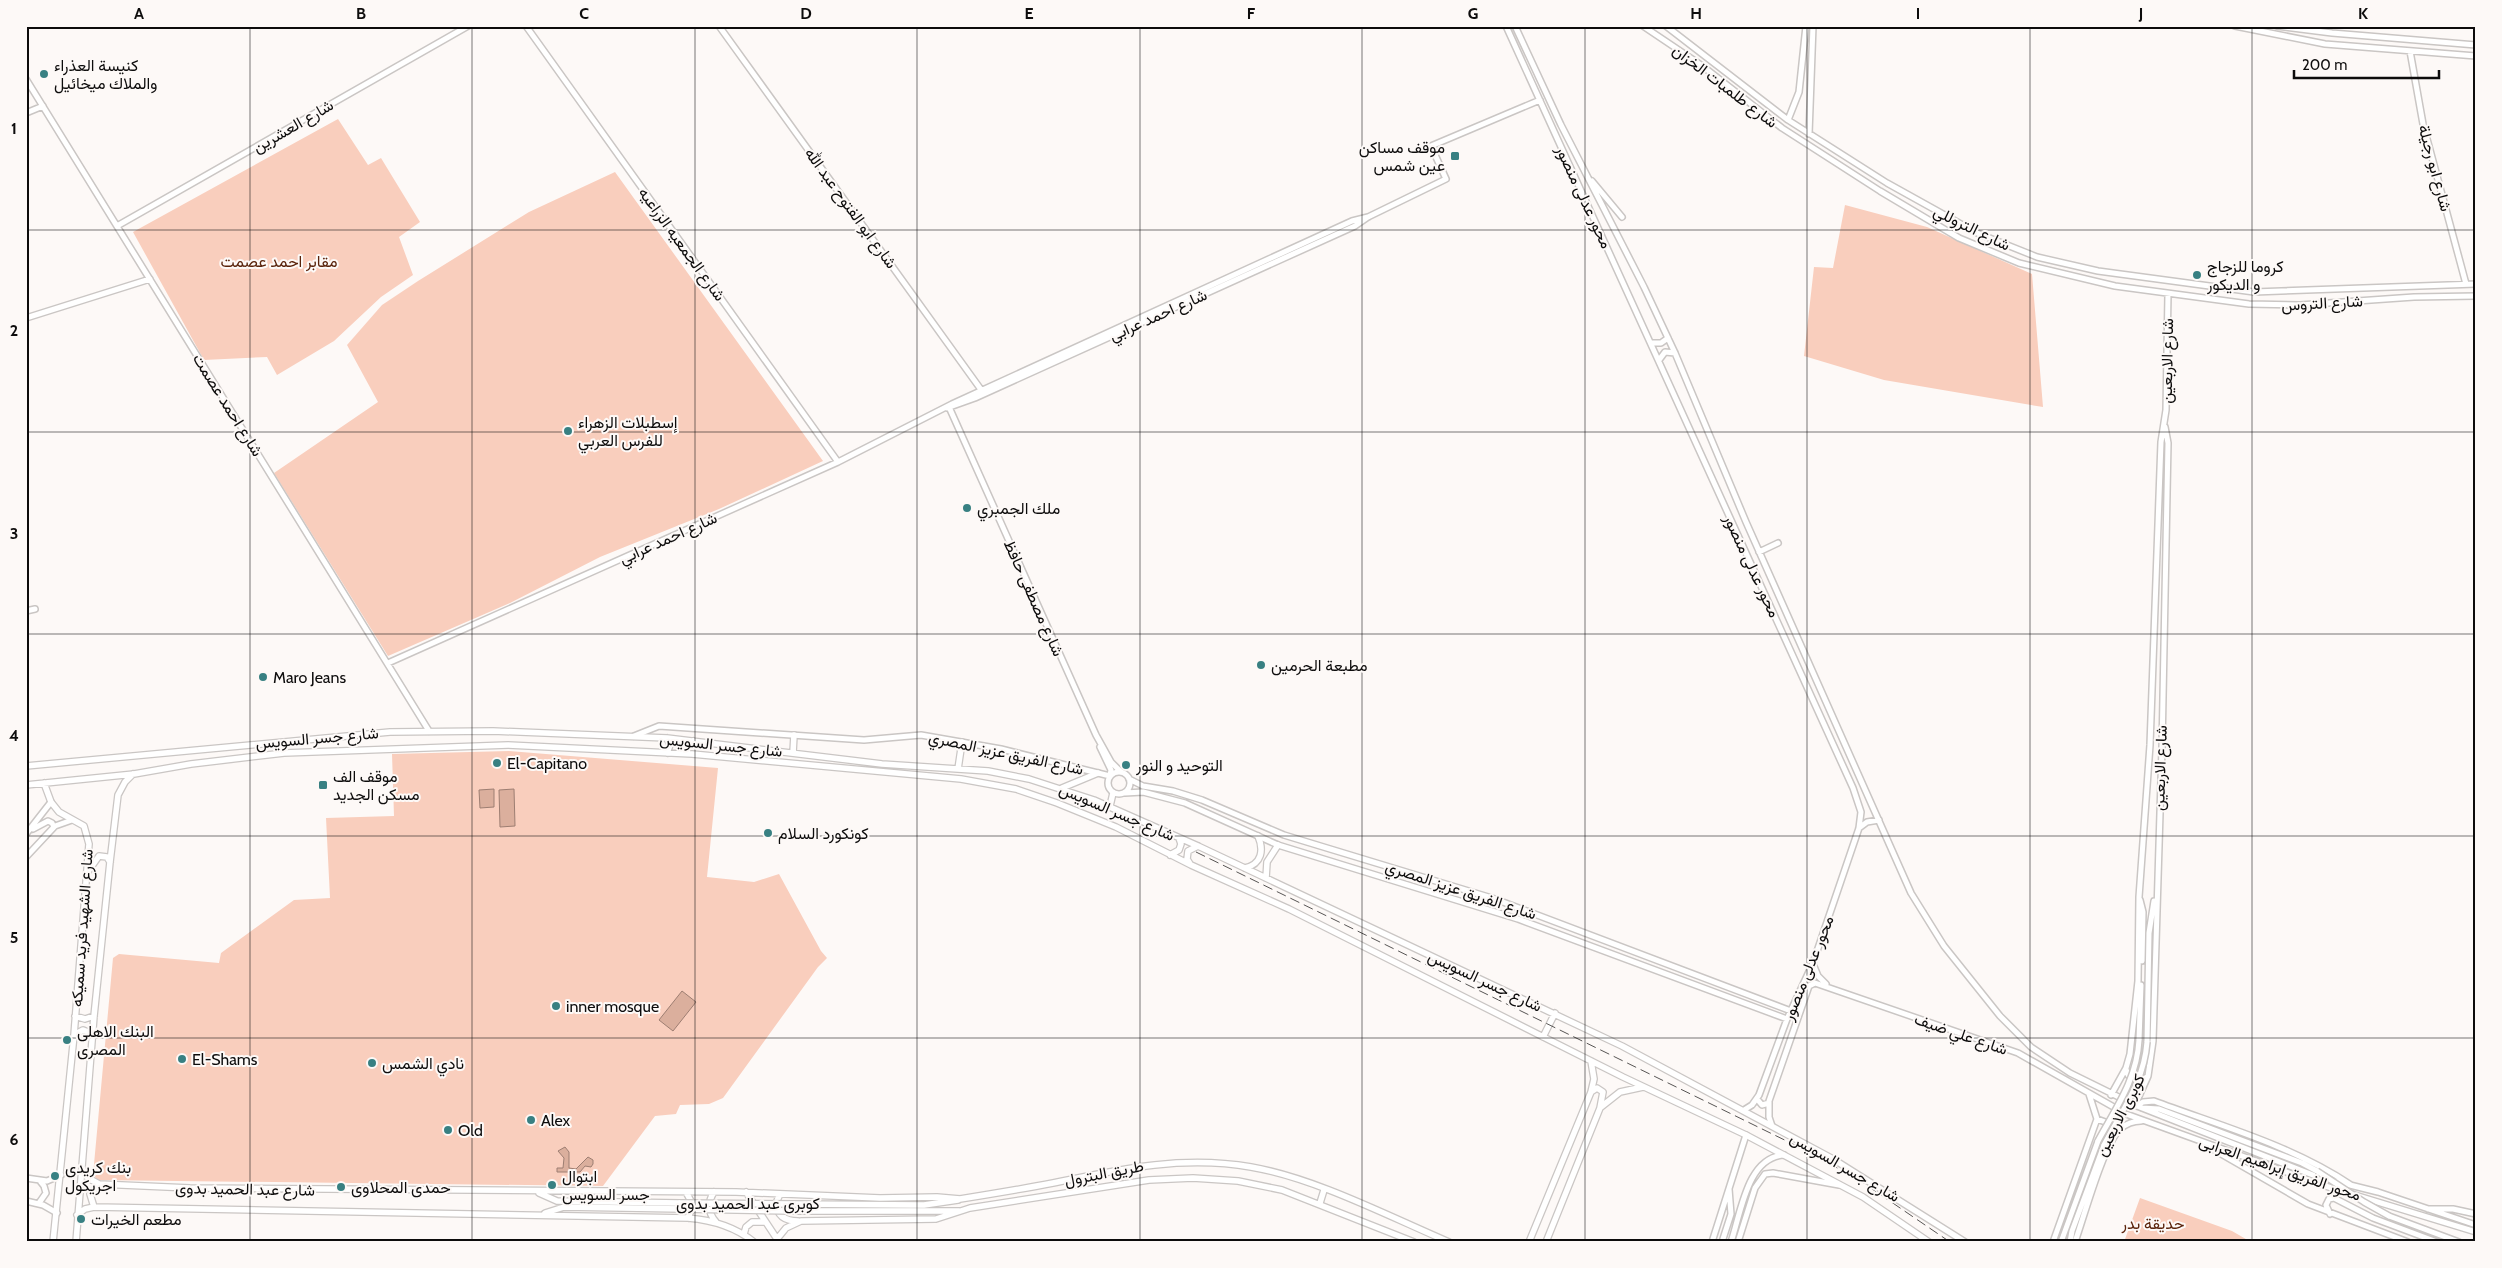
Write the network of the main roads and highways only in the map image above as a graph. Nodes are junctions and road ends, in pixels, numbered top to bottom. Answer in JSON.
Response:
{"nodes":[{"id":1,"x":794,"y":735,"type":"road end"},
{"id":2,"x":667,"y":738,"type":"junction"},
{"id":3,"x":693,"y":741,"type":"junction"},
{"id":4,"x":962,"y":742,"type":"road end"},
{"id":5,"x":667,"y":753,"type":"junction"},
{"id":6,"x":793,"y":753,"type":"junction"},
{"id":7,"x":692,"y":754,"type":"junction"},
{"id":8,"x":26,"y":766,"type":"edge"},
{"id":9,"x":958,"y":769,"type":"junction"},
{"id":10,"x":1098,"y":773,"type":"road end"},
{"id":11,"x":134,"y":774,"type":"junction"},
{"id":12,"x":44,"y":783,"type":"junction"},
{"id":13,"x":26,"y":785,"type":"edge"},
{"id":14,"x":1062,"y":788,"type":"junction"},
{"id":15,"x":1114,"y":793,"type":"road end"},
{"id":16,"x":1110,"y":806,"type":"junction"},
{"id":17,"x":1258,"y":836,"type":"road end"},
{"id":18,"x":1179,"y":838,"type":"junction"},
{"id":19,"x":1278,"y":845,"type":"road end"},
{"id":20,"x":1198,"y":846,"type":"junction"},
{"id":21,"x":1170,"y":854,"type":"junction"},
{"id":22,"x":110,"y":862,"type":"junction"},
{"id":23,"x":1190,"y":865,"type":"junction"},
{"id":24,"x":1245,"y":868,"type":"junction"},
{"id":25,"x":87,"y":873,"type":"junction"},
{"id":26,"x":1266,"y":878,"type":"junction"},
{"id":27,"x":1555,"y":1013,"type":"junction"},
{"id":28,"x":75,"y":1016,"type":"junction"},
{"id":29,"x":94,"y":1016,"type":"junction"},
{"id":30,"x":93,"y":1034,"type":"junction"},
{"id":31,"x":74,"y":1035,"type":"junction"},
{"id":32,"x":1543,"y":1037,"type":"junction"},
{"id":33,"x":1590,"y":1061,"type":"junction"},
{"id":34,"x":1646,"y":1087,"type":"junction"},
{"id":35,"x":1591,"y":1092,"type":"junction"},
{"id":36,"x":1600,"y":1108,"type":"junction"},
{"id":37,"x":82,"y":1168,"type":"junction"},
{"id":38,"x":99,"y":1184,"type":"junction"},
{"id":39,"x":1324,"y":1190,"type":"junction"},
{"id":40,"x":538,"y":1192,"type":"junction"},
{"id":41,"x":686,"y":1192,"type":"junction"},
{"id":42,"x":714,"y":1192,"type":"junction"},
{"id":43,"x":746,"y":1192,"type":"junction"},
{"id":44,"x":780,"y":1194,"type":"junction"},
{"id":45,"x":960,"y":1199,"type":"junction"},
{"id":46,"x":1320,"y":1203,"type":"junction"},
{"id":47,"x":681,"y":1206,"type":"junction"},
{"id":48,"x":94,"y":1207,"type":"junction"},
{"id":49,"x":961,"y":1211,"type":"junction"},
{"id":50,"x":543,"y":1214,"type":"junction"},
{"id":51,"x":77,"y":1215,"type":"junction"},
{"id":52,"x":688,"y":1218,"type":"junction"},
{"id":53,"x":801,"y":1221,"type":"junction"},
{"id":54,"x":716,"y":1222,"type":"junction"},
{"id":55,"x":765,"y":1222,"type":"junction"},
{"id":56,"x":744,"y":1234,"type":"junction"},
{"id":57,"x":778,"y":1241,"type":"edge"},
{"id":58,"x":53,"y":1242,"type":"edge"},
{"id":59,"x":76,"y":1242,"type":"edge"},
{"id":60,"x":754,"y":1242,"type":"edge"},
{"id":61,"x":1414,"y":1242,"type":"edge"},
{"id":62,"x":1449,"y":1242,"type":"edge"},
{"id":63,"x":1529,"y":1242,"type":"edge"},
{"id":64,"x":1546,"y":1242,"type":"edge"},
{"id":65,"x":1929,"y":1242,"type":"edge"},
{"id":66,"x":1965,"y":1242,"type":"edge"}],
"edges":[{"from":1,"to":6,"type":"main road"},
{"from":2,"to":3,"type":"main road","name":"شارع جسر السويس"},
{"from":2,"to":5,"type":"main road"},
{"from":2,"to":8,"type":"main road","name":"شارع جسر السويس"},
{"from":3,"to":6,"type":"main road","name":"شارع جسر السويس"},
{"from":3,"to":7,"type":"main road"},
{"from":4,"to":9,"type":"main road"},
{"from":5,"to":7,"type":"main road","name":"شارع جسر السويس"},
{"from":5,"to":11,"type":"main road","name":"شارع جسر السويس"},
{"from":6,"to":9,"type":"main road","name":"شارع جسر السويس"},
{"from":7,"to":21,"type":"main road","name":"شارع جسر السويس"},
{"from":9,"to":14,"type":"main road","name":"شارع جسر السويس"},
{"from":10,"to":14,"type":"main road"},
{"from":11,"to":12,"type":"main road","name":"شارع جسر السويس"},
{"from":11,"to":22,"type":"main road","name":"شارع الشهيد فريد سميكه"},
{"from":12,"to":13,"type":"main road","name":"شارع جسر السويس"},
{"from":12,"to":25,"type":"main road","name":"شارع الشهيد فريد سميكه"},
{"from":14,"to":16,"type":"main road","name":"شارع جسر السويس"},
{"from":15,"to":16,"type":"main road"},
{"from":16,"to":18,"type":"main road","name":"شارع جسر السويس"},
{"from":17,"to":24,"type":"main road"},
{"from":18,"to":20,"type":"main road","name":"شارع جسر السويس"},
{"from":18,"to":21,"type":"main road"},
{"from":19,"to":26,"type":"main road"},
{"from":20,"to":23,"type":"main road"},
{"from":20,"to":24,"type":"main road","name":"شارع جسر السويس"},
{"from":21,"to":23,"type":"main road","name":"شارع جسر السويس"},
{"from":22,"to":25,"type":"main road"},
{"from":22,"to":29,"type":"main road","name":"شارع الشهيد فريد سميكه"},
{"from":23,"to":32,"type":"main road","name":"شارع جسر السويس"},
{"from":24,"to":26,"type":"main road","name":"شارع جسر السويس"},
{"from":25,"to":28,"type":"main road","name":"شارع الشهيد فريد سميكه"},
{"from":26,"to":27,"type":"main road","name":"شارع جسر السويس"},
{"from":27,"to":32,"type":"main road"},
{"from":27,"to":66,"type":"main road","name":"شارع جسر السويس"},
{"from":28,"to":29,"type":"main road"},
{"from":28,"to":31,"type":"main road","name":"شارع الشهيد فريد سميكه"},
{"from":29,"to":30,"type":"main road","name":"شارع الشهيد فريد سميكه"},
{"from":30,"to":31,"type":"main road"},
{"from":30,"to":37,"type":"main road","name":"شارع الشهيد فريد سميكه"},
{"from":31,"to":58,"type":"main road","name":"شارع الشهيد فريد سميكه"},
{"from":32,"to":33,"type":"main road","name":"شارع جسر السويس"},
{"from":33,"to":34,"type":"main road","name":"شارع جسر السويس"},
{"from":33,"to":35,"type":"main road"},
{"from":34,"to":36,"type":"main road"},
{"from":34,"to":65,"type":"main road","name":"شارع جسر السويس"},
{"from":35,"to":36,"type":"main road"},
{"from":35,"to":63,"type":"main road"},
{"from":36,"to":64,"type":"main road"},
{"from":37,"to":38,"type":"main road"},
{"from":37,"to":51,"type":"main road","name":"شارع الشهيد فريد سميكه"},
{"from":38,"to":40,"type":"main road","name":"شارع عبد الحميد بدوى"},
{"from":38,"to":48,"type":"main road"},
{"from":39,"to":45,"type":"main road","name":"طريق البترول"},
{"from":39,"to":46,"type":"main road"},
{"from":39,"to":62,"type":"main road","name":"طريق البترول"},
{"from":40,"to":41,"type":"main road","name":"شارع عبد الحميد بدوى"},
{"from":40,"to":47,"type":"main road","name":"كوبرى عبد الحميد بدوى"},
{"from":41,"to":42,"type":"main road","name":"شارع عبد الحميد بدوى"},
{"from":41,"to":52,"type":"main road"},
{"from":42,"to":43,"type":"main road","name":"شارع عبد الحميد بدوى"},
{"from":42,"to":54,"type":"main road"},
{"from":43,"to":44,"type":"main road","name":"طريق البترول"},
{"from":43,"to":55,"type":"main road"},
{"from":44,"to":45,"type":"main road","name":"طريق البترول"},
{"from":44,"to":53,"type":"main road"},
{"from":45,"to":47,"type":"main road","name":"كوبرى عبد الحميد بدوى","bridge":true},
{"from":46,"to":49,"type":"main road","name":"طريق البترول"},
{"from":46,"to":61,"type":"main road","name":"طريق البترول"},
{"from":47,"to":49,"type":"main road","name":"كوبرى عبد الحميد بدوى","bridge":true},
{"from":47,"to":50,"type":"main road","name":"كوبرى عبد الحميد بدوى"},
{"from":48,"to":50,"type":"main road","name":"شارع عبد الحميد بدوى"},
{"from":48,"to":51,"type":"main road","name":"شارع عبد الحميد بدوى"},
{"from":49,"to":53,"type":"main road","name":"طريق البترول"},
{"from":50,"to":52,"type":"main road","name":"شارع عبد الحميد بدوى"},
{"from":51,"to":59,"type":"main road","name":"شارع الشهيد فريد سميكه"},
{"from":52,"to":54,"type":"main road","name":"شارع عبد الحميد بدوى"},
{"from":53,"to":57,"type":"main road"},
{"from":54,"to":56,"type":"main road","name":"شارع عبد الحميد بدوى"},
{"from":55,"to":56,"type":"main road"},
{"from":55,"to":57,"type":"main road"},
{"from":56,"to":60,"type":"main road","name":"شارع عبد الحميد بدوى"}]}
